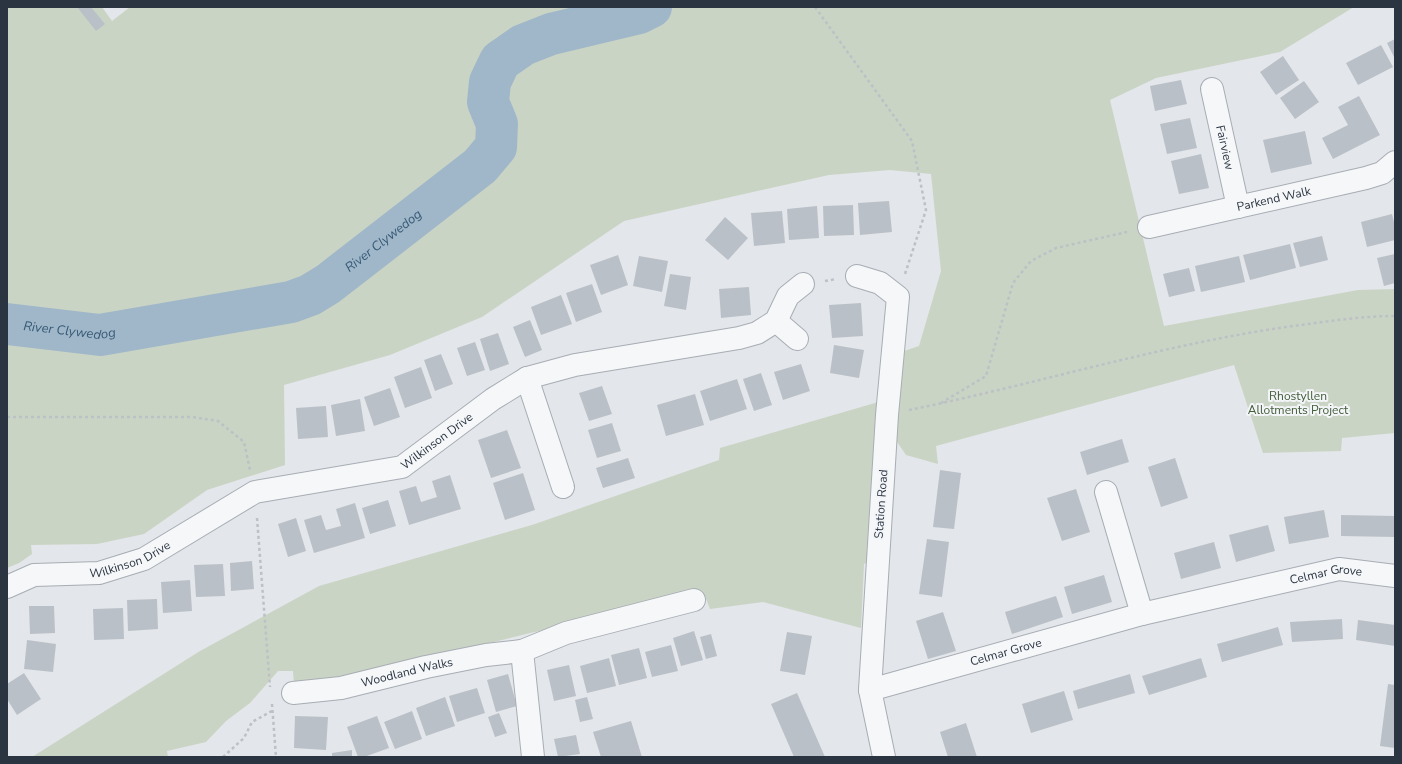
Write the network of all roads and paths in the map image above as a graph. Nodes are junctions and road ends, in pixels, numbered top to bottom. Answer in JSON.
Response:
{"nodes":[{"id":1,"x":815,"y":7,"type":"edge"},
{"id":2,"x":1212,"y":89,"type":"dead end"},
{"id":3,"x":1395,"y":162,"type":"edge"},
{"id":4,"x":1238,"y":207,"type":"junction"},
{"id":5,"x":1149,"y":227,"type":"joint"},
{"id":6,"x":857,"y":276,"type":"joint"},
{"id":7,"x":803,"y":284,"type":"joint"},
{"id":8,"x":898,"y":297,"type":"junction"},
{"id":9,"x":1395,"y":316,"type":"edge"},
{"id":10,"x":776,"y":321,"type":"junction"},
{"id":11,"x":797,"y":338,"type":"dead end"},
{"id":12,"x":528,"y":378,"type":"junction"},
{"id":13,"x":938,"y":404,"type":"junction"},
{"id":14,"x":887,"y":415,"type":"junction"},
{"id":15,"x":7,"y":417,"type":"edge"},
{"id":16,"x":563,"y":487,"type":"dead end"},
{"id":17,"x":255,"y":492,"type":"junction"},
{"id":18,"x":1106,"y":492,"type":"dead end"},
{"id":19,"x":1395,"y":576,"type":"edge"},
{"id":20,"x":7,"y":587,"type":"edge"},
{"id":21,"x":694,"y":600,"type":"dead end"},
{"id":22,"x":1142,"y":614,"type":"junction"},
{"id":23,"x":522,"y":651,"type":"junction"},
{"id":24,"x":870,"y":690,"type":"junction"},
{"id":25,"x":271,"y":691,"type":"dead end"},
{"id":26,"x":293,"y":693,"type":"dead end"},
{"id":27,"x":271,"y":698,"type":"dead end"},
{"id":28,"x":272,"y":712,"type":"junction"},
{"id":29,"x":224,"y":757,"type":"edge"},
{"id":30,"x":276,"y":757,"type":"edge"},
{"id":31,"x":533,"y":757,"type":"edge"},
{"id":32,"x":884,"y":757,"type":"edge"}],
"edges":[{"from":1,"to":8,"type":"path"},
{"from":2,"to":4,"type":"street","name":"Fairview"},
{"from":3,"to":4,"type":"street","name":"Parkend Walk"},
{"from":4,"to":5,"type":"street","name":"Parkend Walk"},
{"from":5,"to":13,"type":"path"},
{"from":6,"to":7,"type":"path"},
{"from":6,"to":8,"type":"street"},
{"from":7,"to":10,"type":"street"},
{"from":8,"to":14,"type":"street","name":"Station Road"},
{"from":9,"to":13,"type":"path"},
{"from":10,"to":11,"type":"street"},
{"from":10,"to":12,"type":"street","name":"Wilkinson Drive"},
{"from":12,"to":16,"type":"street"},
{"from":12,"to":17,"type":"street","name":"Wilkinson Drive"},
{"from":13,"to":14,"type":"path"},
{"from":14,"to":24,"type":"street","name":"Station Road"},
{"from":15,"to":17,"type":"path"},
{"from":17,"to":20,"type":"street","name":"Wilkinson Drive"},
{"from":17,"to":25,"type":"path"},
{"from":18,"to":22,"type":"street"},
{"from":19,"to":22,"type":"street","name":"Celmar Grove"},
{"from":21,"to":23,"type":"street","name":"Woodland Walks"},
{"from":22,"to":24,"type":"street","name":"Celmar Grove"},
{"from":23,"to":26,"type":"street","name":"Woodland Walks"},
{"from":23,"to":31,"type":"street"},
{"from":24,"to":32,"type":"street","name":"Station Road"},
{"from":27,"to":28,"type":"path"},
{"from":28,"to":29,"type":"path"},
{"from":28,"to":30,"type":"path"}]}
